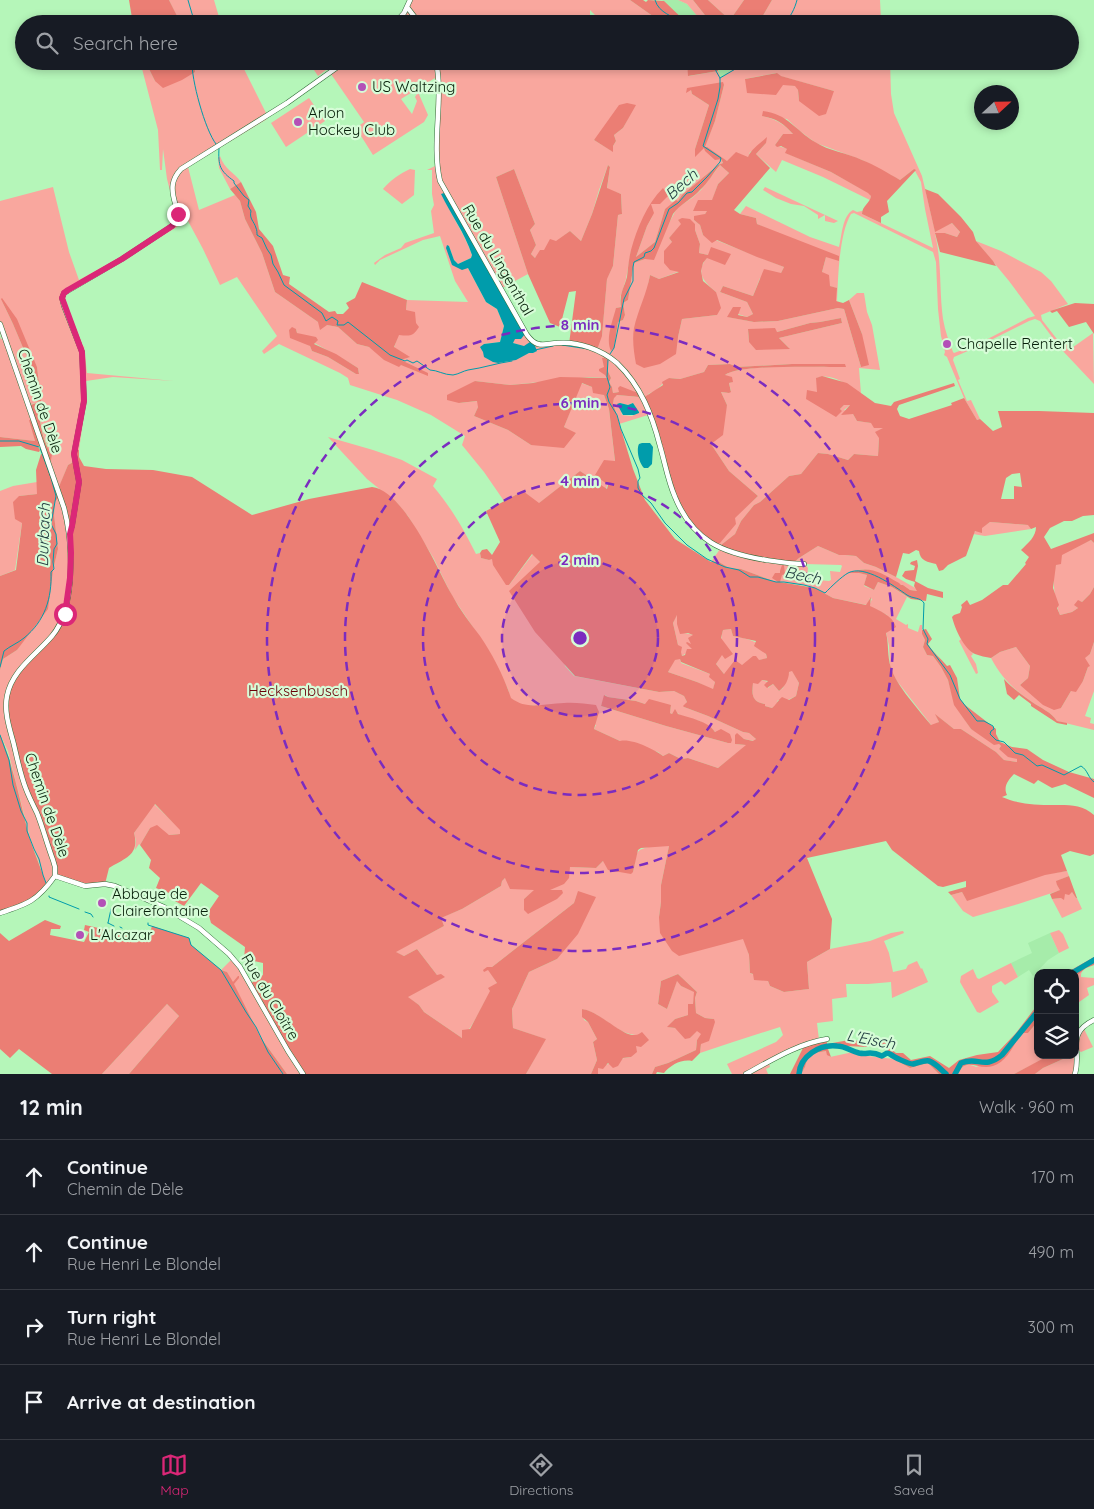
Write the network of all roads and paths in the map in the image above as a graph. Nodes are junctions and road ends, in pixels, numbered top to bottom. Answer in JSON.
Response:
{"nodes":[{"id":1,"x":410,"y":0,"type":"edge"},
{"id":2,"x":407,"y":7,"type":"junction"},
{"id":3,"x":402,"y":15,"type":"edge"},
{"id":4,"x":413,"y":15,"type":"edge"},
{"id":5,"x":333,"y":70,"type":"edge"},
{"id":6,"x":438,"y":70,"type":"edge"},
{"id":7,"x":0,"y":324,"type":"edge"},
{"id":8,"x":70,"y":534,"type":"junction"},
{"id":9,"x":804,"y":564,"type":"dead end"},
{"id":10,"x":55,"y":876,"type":"junction"},
{"id":11,"x":0,"y":913,"type":"edge"},
{"id":12,"x":1094,"y":1020,"type":"edge"},
{"id":13,"x":827,"y":1039,"type":"dead end"},
{"id":14,"x":303,"y":1074,"type":"edge"},
{"id":15,"x":746,"y":1074,"type":"edge"},
{"id":16,"x":1075,"y":1074,"type":"edge"}],
"edges":[{"from":1,"to":2,"type":"street"},
{"from":2,"to":3,"type":"street"},
{"from":2,"to":4,"type":"street"},
{"from":5,"to":8,"type":"street"},
{"from":6,"to":9,"type":"street","name":"Rue du Lingenthal"},
{"from":7,"to":8,"type":"street","name":"Chemin de Dèle"},
{"from":8,"to":10,"type":"street","name":"Chemin de Dèle"},
{"from":10,"to":11,"type":"street"},
{"from":10,"to":14,"type":"street","name":"Rue du Cloître"},
{"from":12,"to":16,"type":"street"},
{"from":13,"to":15,"type":"street"}]}
